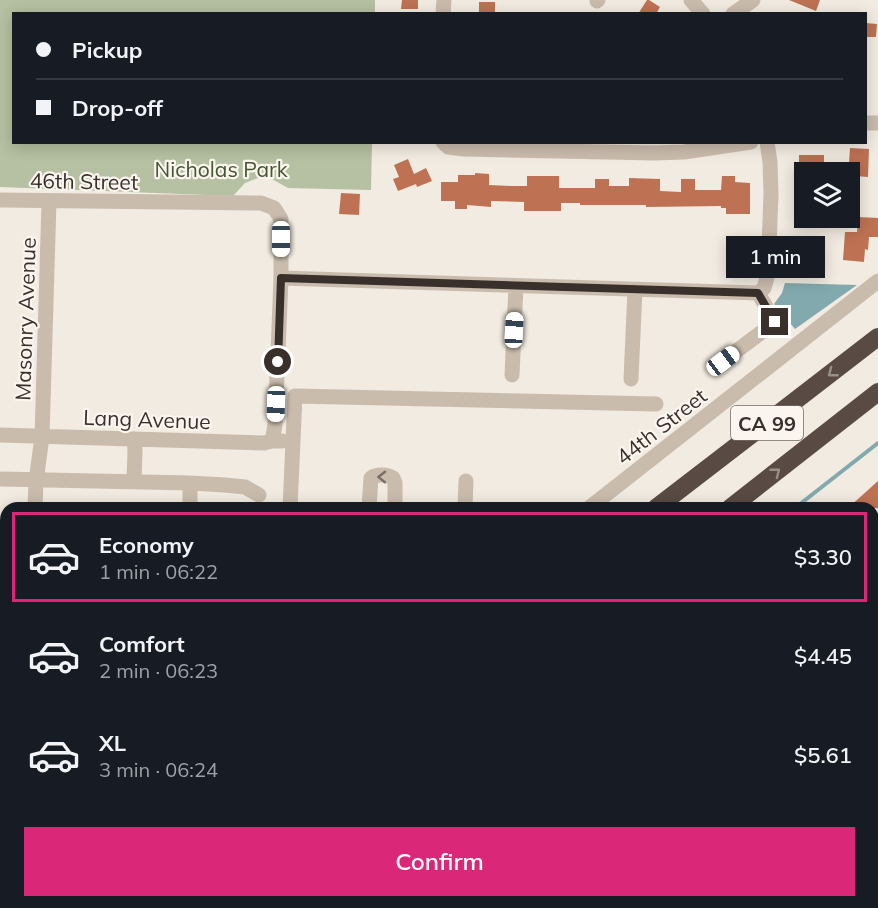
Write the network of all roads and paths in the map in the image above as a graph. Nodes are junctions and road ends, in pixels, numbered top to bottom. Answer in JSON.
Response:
{"nodes":[{"id":1,"x":691,"y":0,"type":"edge"},
{"id":2,"x":753,"y":0,"type":"edge"},
{"id":3,"x":701,"y":12,"type":"edge"},
{"id":4,"x":736,"y":12,"type":"edge"},
{"id":5,"x":445,"y":144,"type":"edge"},
{"id":6,"x":738,"y":144,"type":"edge"},
{"id":7,"x":767,"y":144,"type":"edge"},
{"id":8,"x":0,"y":201,"type":"edge"},
{"id":9,"x":49,"y":202,"type":"junction"},
{"id":10,"x":281,"y":278,"type":"junction"},
{"id":11,"x":878,"y":282,"type":"edge"},
{"id":12,"x":516,"y":286,"type":"junction"},
{"id":13,"x":635,"y":290,"type":"junction"},
{"id":14,"x":761,"y":290,"type":"junction"},
{"id":15,"x":878,"y":337,"type":"edge"},
{"id":16,"x":723,"y":361,"type":"dead end"},
{"id":17,"x":512,"y":375,"type":"dead end"},
{"id":18,"x":631,"y":379,"type":"dead end"},
{"id":19,"x":878,"y":392,"type":"edge"},
{"id":20,"x":656,"y":404,"type":"dead end"},
{"id":21,"x":0,"y":435,"type":"edge"},
{"id":22,"x":42,"y":436,"type":"junction"},
{"id":23,"x":134,"y":439,"type":"junction"},
{"id":24,"x":273,"y":441,"type":"junction"},
{"id":25,"x":293,"y":441,"type":"junction"},
{"id":26,"x":0,"y":479,"type":"edge"},
{"id":27,"x":36,"y":481,"type":"junction"},
{"id":28,"x":466,"y":481,"type":"dead end"},
{"id":29,"x":134,"y":482,"type":"junction"},
{"id":30,"x":190,"y":483,"type":"junction"},
{"id":31,"x":259,"y":495,"type":"dead end"},
{"id":32,"x":35,"y":502,"type":"edge"},
{"id":33,"x":190,"y":502,"type":"edge"},
{"id":34,"x":290,"y":502,"type":"edge"},
{"id":35,"x":369,"y":502,"type":"edge"},
{"id":36,"x":395,"y":502,"type":"edge"},
{"id":37,"x":465,"y":502,"type":"edge"},
{"id":38,"x":597,"y":502,"type":"edge"},
{"id":39,"x":664,"y":502,"type":"edge"},
{"id":40,"x":738,"y":502,"type":"edge"}],
"edges":[{"from":1,"to":3,"type":"street"},
{"from":2,"to":4,"type":"street"},
{"from":5,"to":6,"type":"street"},
{"from":7,"to":14,"type":"street"},
{"from":8,"to":9,"type":"street","name":"46th Street"},
{"from":9,"to":10,"type":"street","name":"46th Street"},
{"from":9,"to":22,"type":"street","name":"Masonry Avenue"},
{"from":10,"to":12,"type":"street"},
{"from":10,"to":24,"type":"street"},
{"from":11,"to":38,"type":"street","name":"44th Street"},
{"from":12,"to":13,"type":"street"},
{"from":12,"to":17,"type":"street"},
{"from":13,"to":14,"type":"street"},
{"from":13,"to":18,"type":"street"},
{"from":14,"to":16,"type":"street"},
{"from":15,"to":39,"type":"highway","number":"CA 99","one_way":true},
{"from":40,"to":19,"type":"highway","number":"CA 99","one_way":true},
{"from":20,"to":25,"type":"street"},
{"from":21,"to":22,"type":"street","name":"Lang Avenue"},
{"from":22,"to":23,"type":"street","name":"Lang Avenue"},
{"from":22,"to":27,"type":"street","name":"Masonry Avenue"},
{"from":23,"to":24,"type":"street","name":"Lang Avenue"},
{"from":23,"to":29,"type":"street"},
{"from":24,"to":25,"type":"street","name":"Lang Avenue"},
{"from":25,"to":34,"type":"street"},
{"from":26,"to":27,"type":"street"},
{"from":27,"to":29,"type":"street"},
{"from":27,"to":32,"type":"street","name":"Masonry Avenue"},
{"from":28,"to":37,"type":"street"},
{"from":29,"to":30,"type":"street"},
{"from":30,"to":31,"type":"street"},
{"from":30,"to":33,"type":"street"},
{"from":36,"to":35,"type":"street","one_way":true}]}
